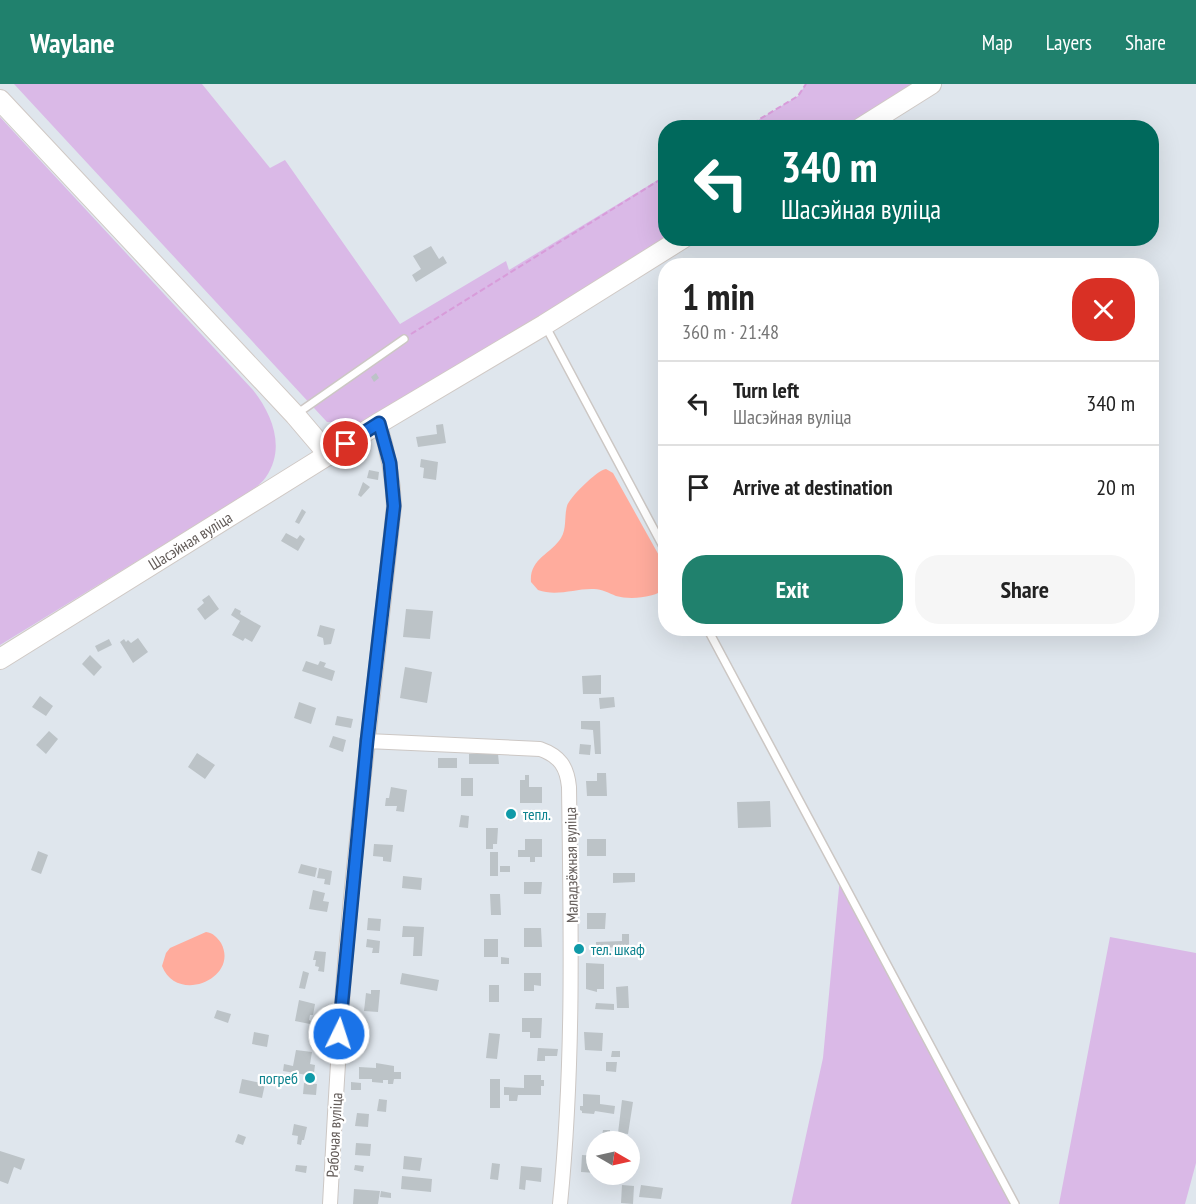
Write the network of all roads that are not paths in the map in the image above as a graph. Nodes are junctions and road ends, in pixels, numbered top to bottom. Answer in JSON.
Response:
{"nodes":[{"id":1,"x":931,"y":84,"type":"edge"},
{"id":2,"x":0,"y":100,"type":"edge"},
{"id":3,"x":874,"y":120,"type":"edge"},
{"id":4,"x":670,"y":246,"type":"edge"},
{"id":5,"x":544,"y":325,"type":"junction"},
{"id":6,"x":404,"y":339,"type":"road end"},
{"id":7,"x":295,"y":415,"type":"junction"},
{"id":8,"x":379,"y":423,"type":"junction"},
{"id":9,"x":329,"y":455,"type":"junction"},
{"id":10,"x":658,"y":537,"type":"edge"},
{"id":11,"x":711,"y":636,"type":"edge"},
{"id":12,"x":0,"y":659,"type":"edge"},
{"id":13,"x":367,"y":741,"type":"junction"},
{"id":14,"x":330,"y":1204,"type":"edge"},
{"id":15,"x":560,"y":1204,"type":"edge"},
{"id":16,"x":1015,"y":1204,"type":"edge"}],
"edges":[{"from":1,"to":3,"type":"main road"},
{"from":2,"to":7,"type":"main road"},
{"from":4,"to":5,"type":"main road","name":"Шасэйная вуліца"},
{"from":5,"to":8,"type":"main road","name":"Шасэйная вуліца"},
{"from":5,"to":10,"type":"lane"},
{"from":6,"to":7,"type":"lane"},
{"from":7,"to":9,"type":"main road"},
{"from":8,"to":9,"type":"main road","name":"Шасэйная вуліца"},
{"from":8,"to":13,"type":"street","name":"Рабочая вуліца"},
{"from":9,"to":12,"type":"main road","name":"Шасэйная вуліца"},
{"from":11,"to":16,"type":"lane"},
{"from":13,"to":14,"type":"street","name":"Рабочая вуліца"},
{"from":13,"to":15,"type":"street","name":"Маладзёжная вуліца"}]}
